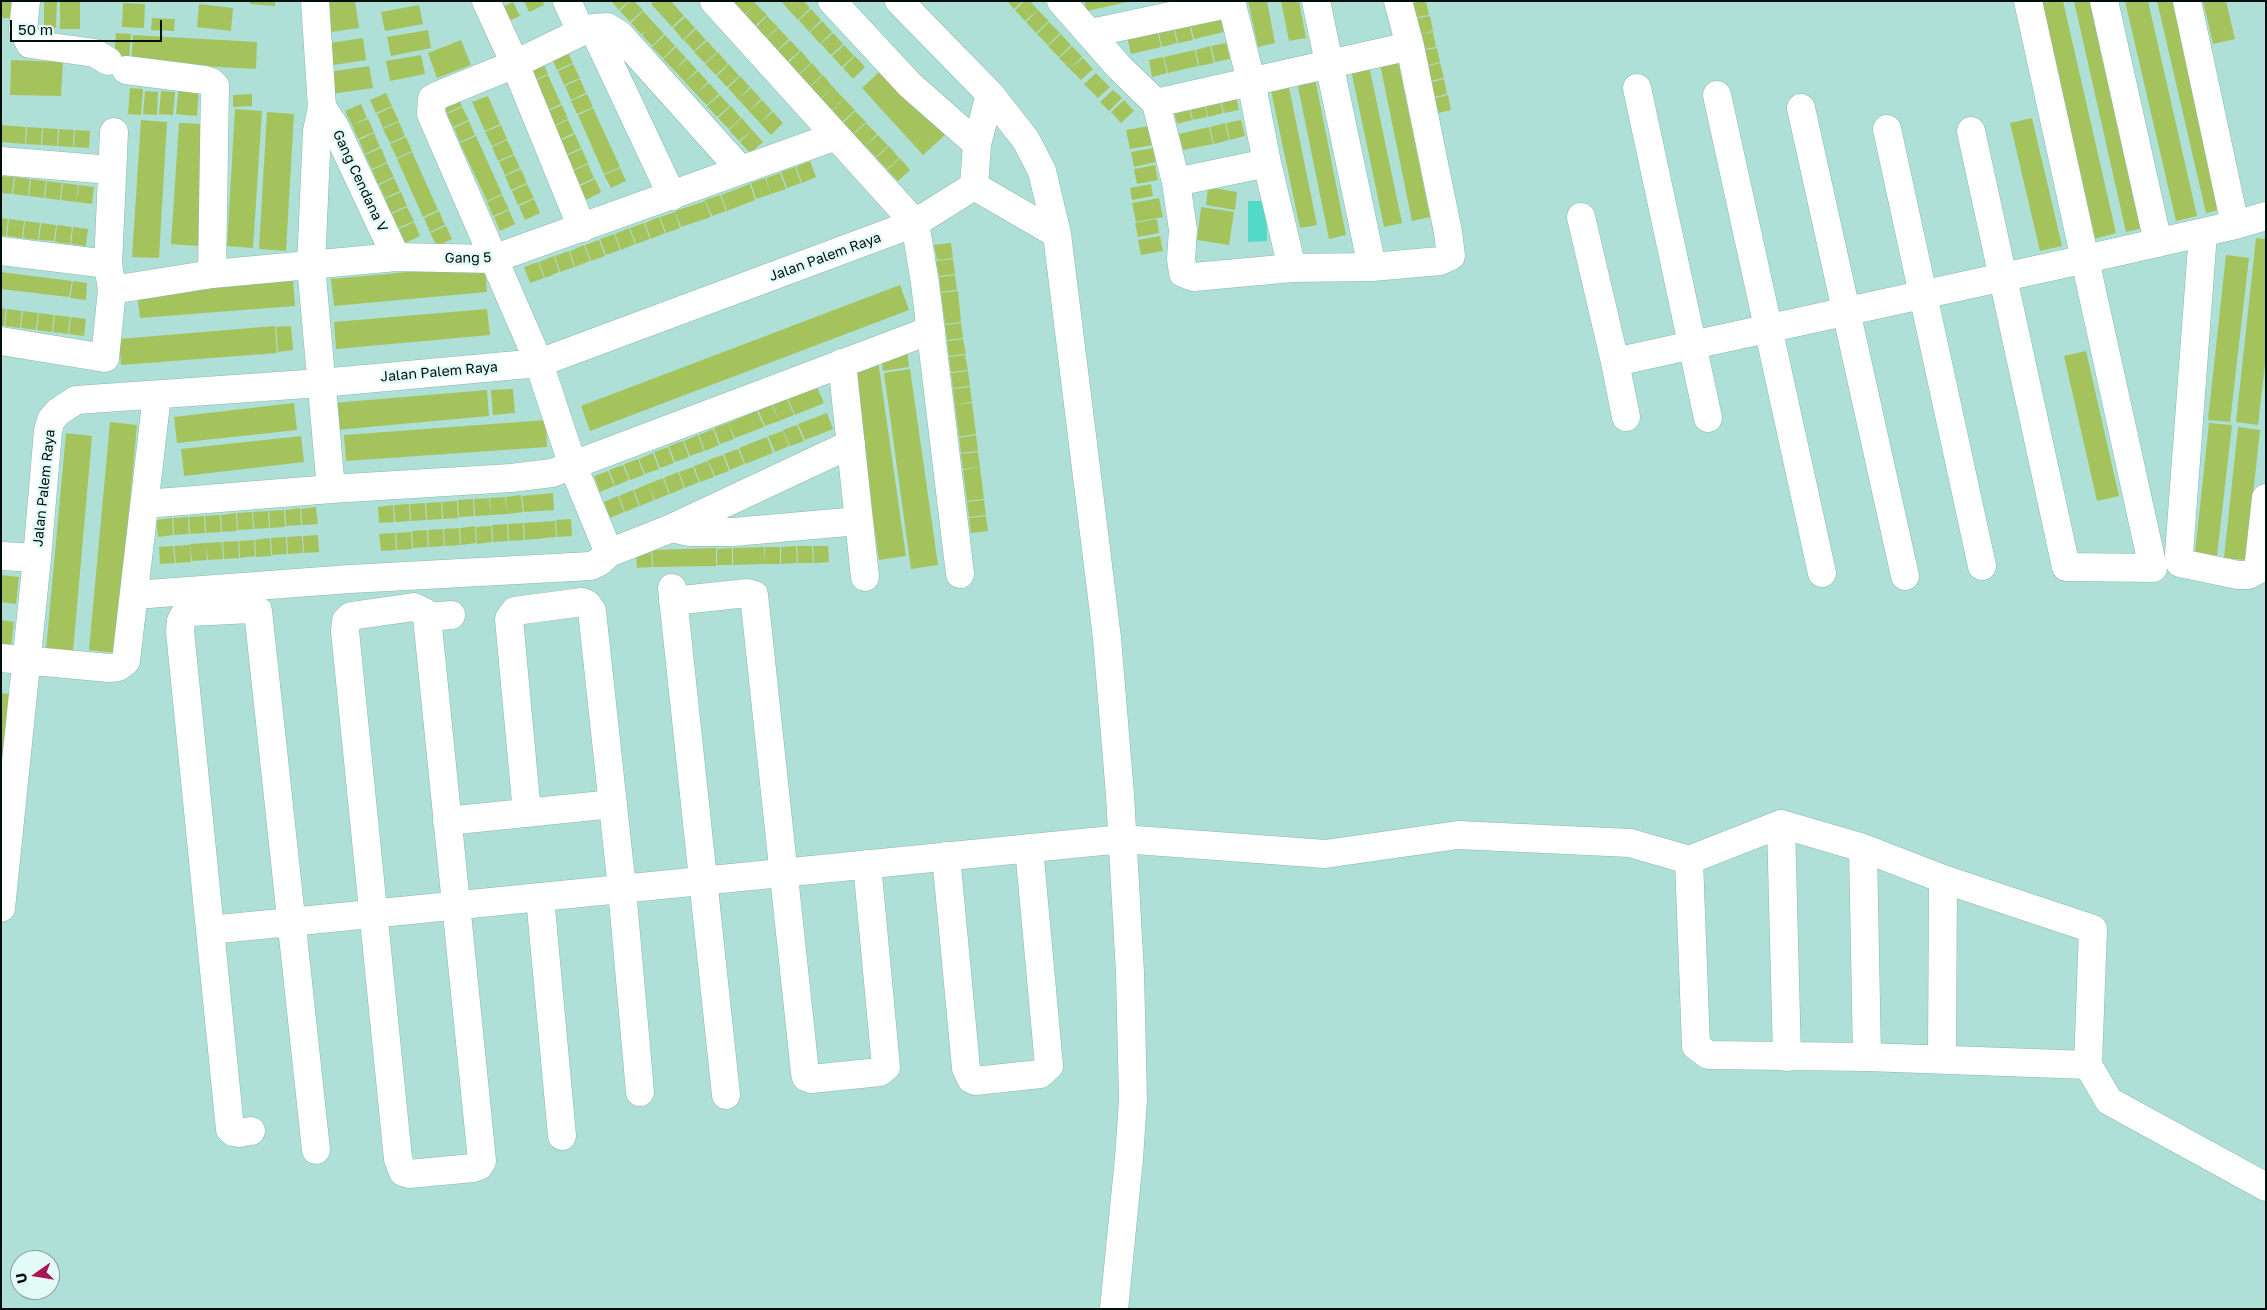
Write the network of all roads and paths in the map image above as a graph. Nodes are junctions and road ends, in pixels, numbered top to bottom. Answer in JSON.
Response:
{"nodes":[{"id":1,"x":26,"y":1,"type":"edge"},
{"id":2,"x":315,"y":1,"type":"edge"},
{"id":3,"x":486,"y":1,"type":"edge"},
{"id":4,"x":567,"y":1,"type":"edge"},
{"id":5,"x":714,"y":1,"type":"edge"},
{"id":6,"x":832,"y":1,"type":"edge"},
{"id":7,"x":899,"y":1,"type":"edge"},
{"id":8,"x":1061,"y":1,"type":"edge"},
{"id":9,"x":1316,"y":1,"type":"edge"},
{"id":10,"x":1398,"y":1,"type":"edge"},
{"id":11,"x":2028,"y":1,"type":"edge"},
{"id":12,"x":2104,"y":1,"type":"edge"},
{"id":13,"x":2186,"y":1,"type":"edge"},
{"id":14,"x":1232,"y":2,"type":"edge"},
{"id":15,"x":587,"y":30,"type":"junction"},
{"id":16,"x":1091,"y":33,"type":"junction"},
{"id":17,"x":1410,"y":46,"type":"junction"},
{"id":18,"x":515,"y":64,"type":"junction"},
{"id":19,"x":1329,"y":64,"type":"junction"},
{"id":20,"x":1251,"y":81,"type":"junction"},
{"id":21,"x":1637,"y":88,"type":"dead end"},
{"id":22,"x":990,"y":94,"type":"junction"},
{"id":23,"x":1717,"y":95,"type":"dead end"},
{"id":24,"x":1156,"y":103,"type":"junction"},
{"id":25,"x":322,"y":107,"type":"junction"},
{"id":26,"x":1801,"y":108,"type":"dead end"},
{"id":27,"x":1887,"y":129,"type":"dead end"},
{"id":28,"x":1970,"y":131,"type":"dead end"},
{"id":29,"x":114,"y":132,"type":"dead end"},
{"id":30,"x":836,"y":136,"type":"junction"},
{"id":31,"x":977,"y":144,"type":"junction"},
{"id":32,"x":1,"y":161,"type":"edge"},
{"id":33,"x":1267,"y":163,"type":"junction"},
{"id":34,"x":740,"y":169,"type":"junction"},
{"id":35,"x":111,"y":170,"type":"junction"},
{"id":36,"x":1176,"y":182,"type":"junction"},
{"id":37,"x":974,"y":186,"type":"junction"},
{"id":38,"x":672,"y":196,"type":"junction"},
{"id":39,"x":2266,"y":216,"type":"edge"},
{"id":40,"x":1581,"y":217,"type":"dead end"},
{"id":41,"x":915,"y":223,"type":"junction"},
{"id":42,"x":2235,"y":225,"type":"junction"},
{"id":43,"x":582,"y":228,"type":"junction"},
{"id":44,"x":2203,"y":233,"type":"junction"},
{"id":45,"x":1057,"y":234,"type":"junction"},
{"id":46,"x":2158,"y":243,"type":"junction"},
{"id":47,"x":1,"y":251,"type":"edge"},
{"id":48,"x":396,"y":257,"type":"junction"},
{"id":49,"x":493,"y":259,"type":"junction"},
{"id":50,"x":2086,"y":259,"type":"junction"},
{"id":51,"x":108,"y":264,"type":"junction"},
{"id":52,"x":311,"y":265,"type":"junction"},
{"id":53,"x":1372,"y":267,"type":"junction"},
{"id":54,"x":1292,"y":268,"type":"junction"},
{"id":55,"x":212,"y":274,"type":"junction"},
{"id":56,"x":2002,"y":278,"type":"junction"},
{"id":57,"x":112,"y":290,"type":"junction"},
{"id":58,"x":1923,"y":295,"type":"junction"},
{"id":59,"x":1846,"y":311,"type":"junction"},
{"id":60,"x":1767,"y":328,"type":"junction"},
{"id":61,"x":931,"y":330,"type":"junction"},
{"id":62,"x":1,"y":341,"type":"edge"},
{"id":63,"x":1692,"y":345,"type":"junction"},
{"id":64,"x":106,"y":358,"type":"junction"},
{"id":65,"x":1615,"y":362,"type":"junction"},
{"id":66,"x":539,"y":363,"type":"junction"},
{"id":67,"x":842,"y":363,"type":"junction"},
{"id":68,"x":321,"y":383,"type":"junction"},
{"id":69,"x":157,"y":395,"type":"junction"},
{"id":70,"x":107,"y":397,"type":"junction"},
{"id":71,"x":1626,"y":417,"type":"dead end"},
{"id":72,"x":1708,"y":418,"type":"dead end"},
{"id":73,"x":851,"y":444,"type":"junction"},
{"id":74,"x":573,"y":466,"type":"junction"},
{"id":75,"x":331,"y":489,"type":"junction"},
{"id":76,"x":2266,"y":498,"type":"edge"},
{"id":77,"x":145,"y":504,"type":"junction"},
{"id":78,"x":859,"y":521,"type":"junction"},
{"id":79,"x":672,"y":528,"type":"junction"},
{"id":80,"x":609,"y":553,"type":"junction"},
{"id":81,"x":1,"y":556,"type":"edge"},
{"id":82,"x":37,"y":558,"type":"junction"},
{"id":83,"x":1982,"y":566,"type":"dead end"},
{"id":84,"x":1822,"y":573,"type":"dead end"},
{"id":85,"x":960,"y":574,"type":"dead end"},
{"id":86,"x":1905,"y":576,"type":"dead end"},
{"id":87,"x":865,"y":577,"type":"dead end"},
{"id":88,"x":135,"y":595,"type":"junction"},
{"id":89,"x":14,"y":659,"type":"edge"},
{"id":90,"x":613,"y":804,"type":"junction"},
{"id":91,"x":528,"y":813,"type":"junction"},
{"id":92,"x":447,"y":821,"type":"junction"},
{"id":93,"x":1781,"y":824,"type":"junction"},
{"id":94,"x":1122,"y":839,"type":"junction"},
{"id":95,"x":1029,"y":848,"type":"junction"},
{"id":96,"x":1863,"y":848,"type":"junction"},
{"id":97,"x":4,"y":855,"type":"edge"},
{"id":98,"x":946,"y":856,"type":"junction"},
{"id":99,"x":1688,"y":860,"type":"junction"},
{"id":100,"x":868,"y":864,"type":"junction"},
{"id":101,"x":784,"y":873,"type":"junction"},
{"id":102,"x":1943,"y":880,"type":"junction"},
{"id":103,"x":701,"y":881,"type":"junction"},
{"id":104,"x":622,"y":889,"type":"junction"},
{"id":105,"x":540,"y":897,"type":"junction"},
{"id":106,"x":456,"y":906,"type":"junction"},
{"id":107,"x":1,"y":908,"type":"edge"},
{"id":108,"x":373,"y":914,"type":"junction"},
{"id":109,"x":292,"y":922,"type":"junction"},
{"id":110,"x":210,"y":930,"type":"junction"},
{"id":111,"x":1787,"y":1057,"type":"junction"},
{"id":112,"x":1866,"y":1057,"type":"junction"},
{"id":113,"x":1942,"y":1059,"type":"junction"},
{"id":114,"x":2088,"y":1065,"type":"junction"},
{"id":115,"x":640,"y":1092,"type":"dead end"},
{"id":116,"x":726,"y":1095,"type":"dead end"},
{"id":117,"x":251,"y":1131,"type":"dead end"},
{"id":118,"x":562,"y":1136,"type":"dead end"},
{"id":119,"x":316,"y":1150,"type":"dead end"},
{"id":120,"x":2266,"y":1186,"type":"edge"},
{"id":121,"x":1114,"y":1309,"type":"edge"}],
"edges":[{"from":1,"to":55,"type":"street"},
{"from":2,"to":25,"type":"street","name":"Gang Cendana V"},
{"from":3,"to":18,"type":"street"},
{"from":4,"to":15,"type":"street"},
{"from":5,"to":30,"type":"street"},
{"from":6,"to":31,"type":"street"},
{"from":7,"to":22,"type":"street"},
{"from":8,"to":16,"type":"street"},
{"from":9,"to":19,"type":"street"},
{"from":10,"to":17,"type":"street"},
{"from":11,"to":50,"type":"street"},
{"from":12,"to":46,"type":"street"},
{"from":13,"to":42,"type":"street"},
{"from":14,"to":16,"type":"street"},
{"from":14,"to":20,"type":"street"},
{"from":15,"to":18,"type":"street"},
{"from":15,"to":34,"type":"street"},
{"from":15,"to":38,"type":"street"},
{"from":16,"to":24,"type":"street"},
{"from":17,"to":19,"type":"street"},
{"from":17,"to":53,"type":"street"},
{"from":18,"to":43,"type":"street"},
{"from":18,"to":49,"type":"street"},
{"from":19,"to":20,"type":"street"},
{"from":19,"to":53,"type":"street"},
{"from":20,"to":24,"type":"street"},
{"from":20,"to":33,"type":"street"},
{"from":21,"to":63,"type":"street"},
{"from":22,"to":31,"type":"street"},
{"from":22,"to":45,"type":"street"},
{"from":23,"to":60,"type":"street"},
{"from":24,"to":36,"type":"street"},
{"from":25,"to":48,"type":"street","name":"Gang Cendana V"},
{"from":25,"to":52,"type":"street","name":"Gang Cendana V"},
{"from":26,"to":59,"type":"street"},
{"from":27,"to":58,"type":"street"},
{"from":28,"to":56,"type":"street"},
{"from":29,"to":35,"type":"street"},
{"from":30,"to":34,"type":"street","name":"Gang 5"},
{"from":30,"to":41,"type":"street"},
{"from":31,"to":37,"type":"street"},
{"from":32,"to":35,"type":"street"},
{"from":33,"to":36,"type":"street"},
{"from":33,"to":54,"type":"street"},
{"from":34,"to":38,"type":"street","name":"Gang 5"},
{"from":35,"to":51,"type":"street"},
{"from":36,"to":54,"type":"street"},
{"from":37,"to":41,"type":"street","name":"Jalan Palem Raya"},
{"from":37,"to":45,"type":"street"},
{"from":38,"to":43,"type":"street","name":"Gang 5"},
{"from":39,"to":42,"type":"street"},
{"from":40,"to":65,"type":"street"},
{"from":41,"to":61,"type":"street"},
{"from":41,"to":66,"type":"street","name":"Jalan Palem Raya"},
{"from":42,"to":44,"type":"street"},
{"from":43,"to":49,"type":"street","name":"Gang 5"},
{"from":44,"to":46,"type":"street"},
{"from":44,"to":76,"type":"street"},
{"from":45,"to":94,"type":"street"},
{"from":46,"to":50,"type":"street"},
{"from":47,"to":51,"type":"street"},
{"from":48,"to":49,"type":"street","name":"Gang 5"},
{"from":48,"to":52,"type":"street","name":"Gang 5"},
{"from":49,"to":66,"type":"street"},
{"from":50,"to":56,"type":"street"},
{"from":50,"to":56,"type":"street"},
{"from":51,"to":57,"type":"street"},
{"from":52,"to":55,"type":"street","name":"Gang 5"},
{"from":52,"to":68,"type":"street","name":"Gang Cendana V"},
{"from":53,"to":54,"type":"street"},
{"from":55,"to":57,"type":"street","name":"Gang 5"},
{"from":56,"to":58,"type":"street"},
{"from":57,"to":64,"type":"street"},
{"from":58,"to":59,"type":"street"},
{"from":58,"to":83,"type":"street"},
{"from":59,"to":60,"type":"street"},
{"from":59,"to":86,"type":"street"},
{"from":60,"to":63,"type":"street"},
{"from":60,"to":84,"type":"street"},
{"from":61,"to":67,"type":"street"},
{"from":61,"to":85,"type":"street"},
{"from":62,"to":64,"type":"street"},
{"from":63,"to":65,"type":"street"},
{"from":63,"to":72,"type":"street"},
{"from":64,"to":70,"type":"street"},
{"from":65,"to":71,"type":"street"},
{"from":66,"to":68,"type":"street","name":"Jalan Palem Raya"},
{"from":66,"to":74,"type":"street"},
{"from":67,"to":73,"type":"street"},
{"from":67,"to":74,"type":"street"},
{"from":68,"to":69,"type":"street","name":"Jalan Palem Raya"},
{"from":68,"to":75,"type":"street","name":"Gang Cendana V"},
{"from":69,"to":70,"type":"street","name":"Jalan Palem Raya"},
{"from":69,"to":77,"type":"street"},
{"from":70,"to":82,"type":"street","name":"Jalan Palem Raya"},
{"from":73,"to":78,"type":"street"},
{"from":73,"to":79,"type":"street"},
{"from":74,"to":75,"type":"street"},
{"from":74,"to":80,"type":"street"},
{"from":75,"to":77,"type":"street"},
{"from":77,"to":88,"type":"street"},
{"from":78,"to":79,"type":"street"},
{"from":78,"to":87,"type":"street"},
{"from":79,"to":80,"type":"street"},
{"from":80,"to":88,"type":"street"},
{"from":81,"to":82,"type":"street","name":"Jalan Palem Raya"},
{"from":82,"to":89,"type":"street"},
{"from":88,"to":89,"type":"street"},
{"from":89,"to":97,"type":"street"},
{"from":90,"to":91,"type":"street"},
{"from":90,"to":91,"type":"street"},
{"from":90,"to":104,"type":"street"},
{"from":91,"to":92,"type":"street"},
{"from":92,"to":106,"type":"street"},
{"from":92,"to":108,"type":"street"},
{"from":93,"to":96,"type":"street"},
{"from":93,"to":99,"type":"street"},
{"from":93,"to":111,"type":"street"},
{"from":94,"to":95,"type":"street"},
{"from":94,"to":99,"type":"street"},
{"from":94,"to":121,"type":"street"},
{"from":95,"to":98,"type":"street"},
{"from":95,"to":98,"type":"street"},
{"from":96,"to":102,"type":"street"},
{"from":96,"to":112,"type":"street"},
{"from":97,"to":107,"type":"street"},
{"from":98,"to":100,"type":"street"},
{"from":99,"to":111,"type":"street"},
{"from":100,"to":101,"type":"street"},
{"from":100,"to":101,"type":"street"},
{"from":101,"to":103,"type":"street"},
{"from":101,"to":103,"type":"street"},
{"from":102,"to":113,"type":"street"},
{"from":102,"to":114,"type":"street"},
{"from":103,"to":104,"type":"street"},
{"from":103,"to":116,"type":"street"},
{"from":104,"to":105,"type":"street"},
{"from":104,"to":115,"type":"street"},
{"from":105,"to":106,"type":"street"},
{"from":105,"to":118,"type":"street"},
{"from":106,"to":108,"type":"street"},
{"from":106,"to":108,"type":"street"},
{"from":108,"to":109,"type":"street"},
{"from":109,"to":110,"type":"street"},
{"from":109,"to":110,"type":"street"},
{"from":109,"to":119,"type":"street"},
{"from":110,"to":117,"type":"street"},
{"from":111,"to":112,"type":"street"},
{"from":112,"to":113,"type":"street"},
{"from":113,"to":114,"type":"street"},
{"from":114,"to":120,"type":"street"}]}
